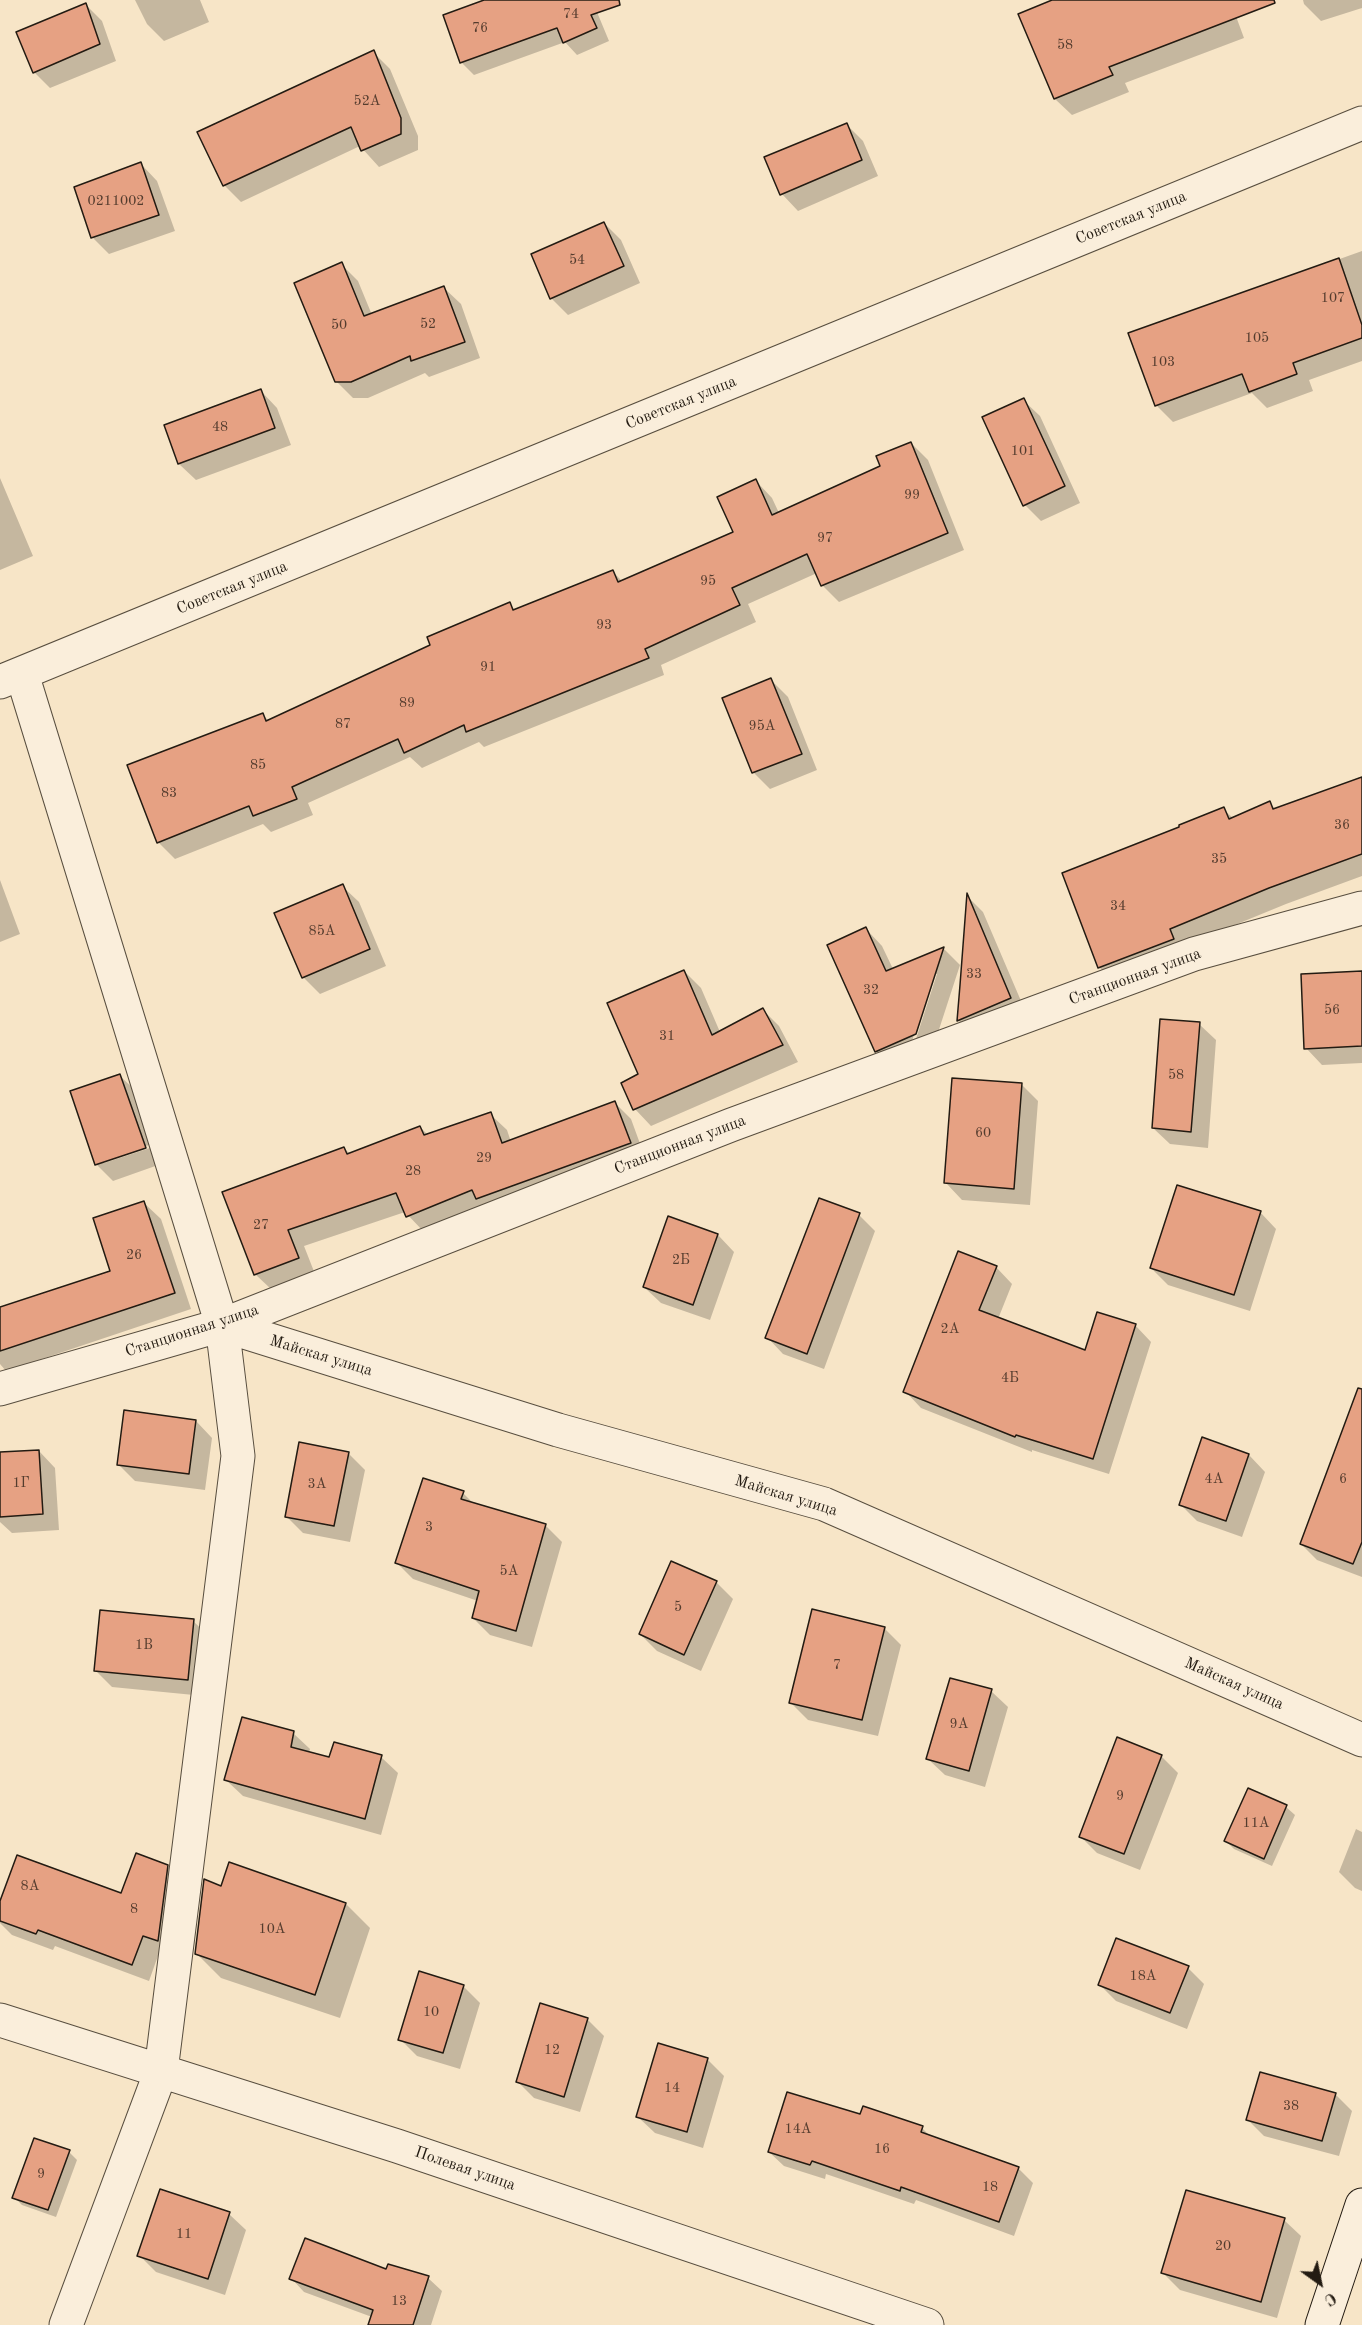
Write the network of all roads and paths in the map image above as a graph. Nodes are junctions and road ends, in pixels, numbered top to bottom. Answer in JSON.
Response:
{"nodes":[{"id":1,"x":1362,"y":123,"type":"edge"},
{"id":2,"x":11,"y":678,"type":"edge"},
{"id":3,"x":1362,"y":908,"type":"edge"},
{"id":4,"x":222,"y":1325,"type":"junction"},
{"id":5,"x":0,"y":1389,"type":"edge"},
{"id":6,"x":1362,"y":1740,"type":"edge"},
{"id":7,"x":0,"y":2020,"type":"edge"},
{"id":8,"x":160,"y":2071,"type":"junction"},
{"id":9,"x":1362,"y":2205,"type":"edge"},
{"id":10,"x":66,"y":2325,"type":"edge"},
{"id":11,"x":927,"y":2325,"type":"edge"},
{"id":12,"x":1322,"y":2325,"type":"edge"}],
"edges":[{"from":1,"to":2,"type":"street","name":"Советская улица"},
{"from":2,"to":4,"type":"street"},
{"from":3,"to":4,"type":"street","name":"Станционная улица"},
{"from":4,"to":5,"type":"street","name":"Станционная улица"},
{"from":4,"to":6,"type":"street","name":"Майская улица"},
{"from":4,"to":8,"type":"street"},
{"from":7,"to":8,"type":"street","name":"Полевая улица"},
{"from":8,"to":10,"type":"street"},
{"from":8,"to":11,"type":"street","name":"Полевая улица"},
{"from":9,"to":12,"type":"street"}]}
